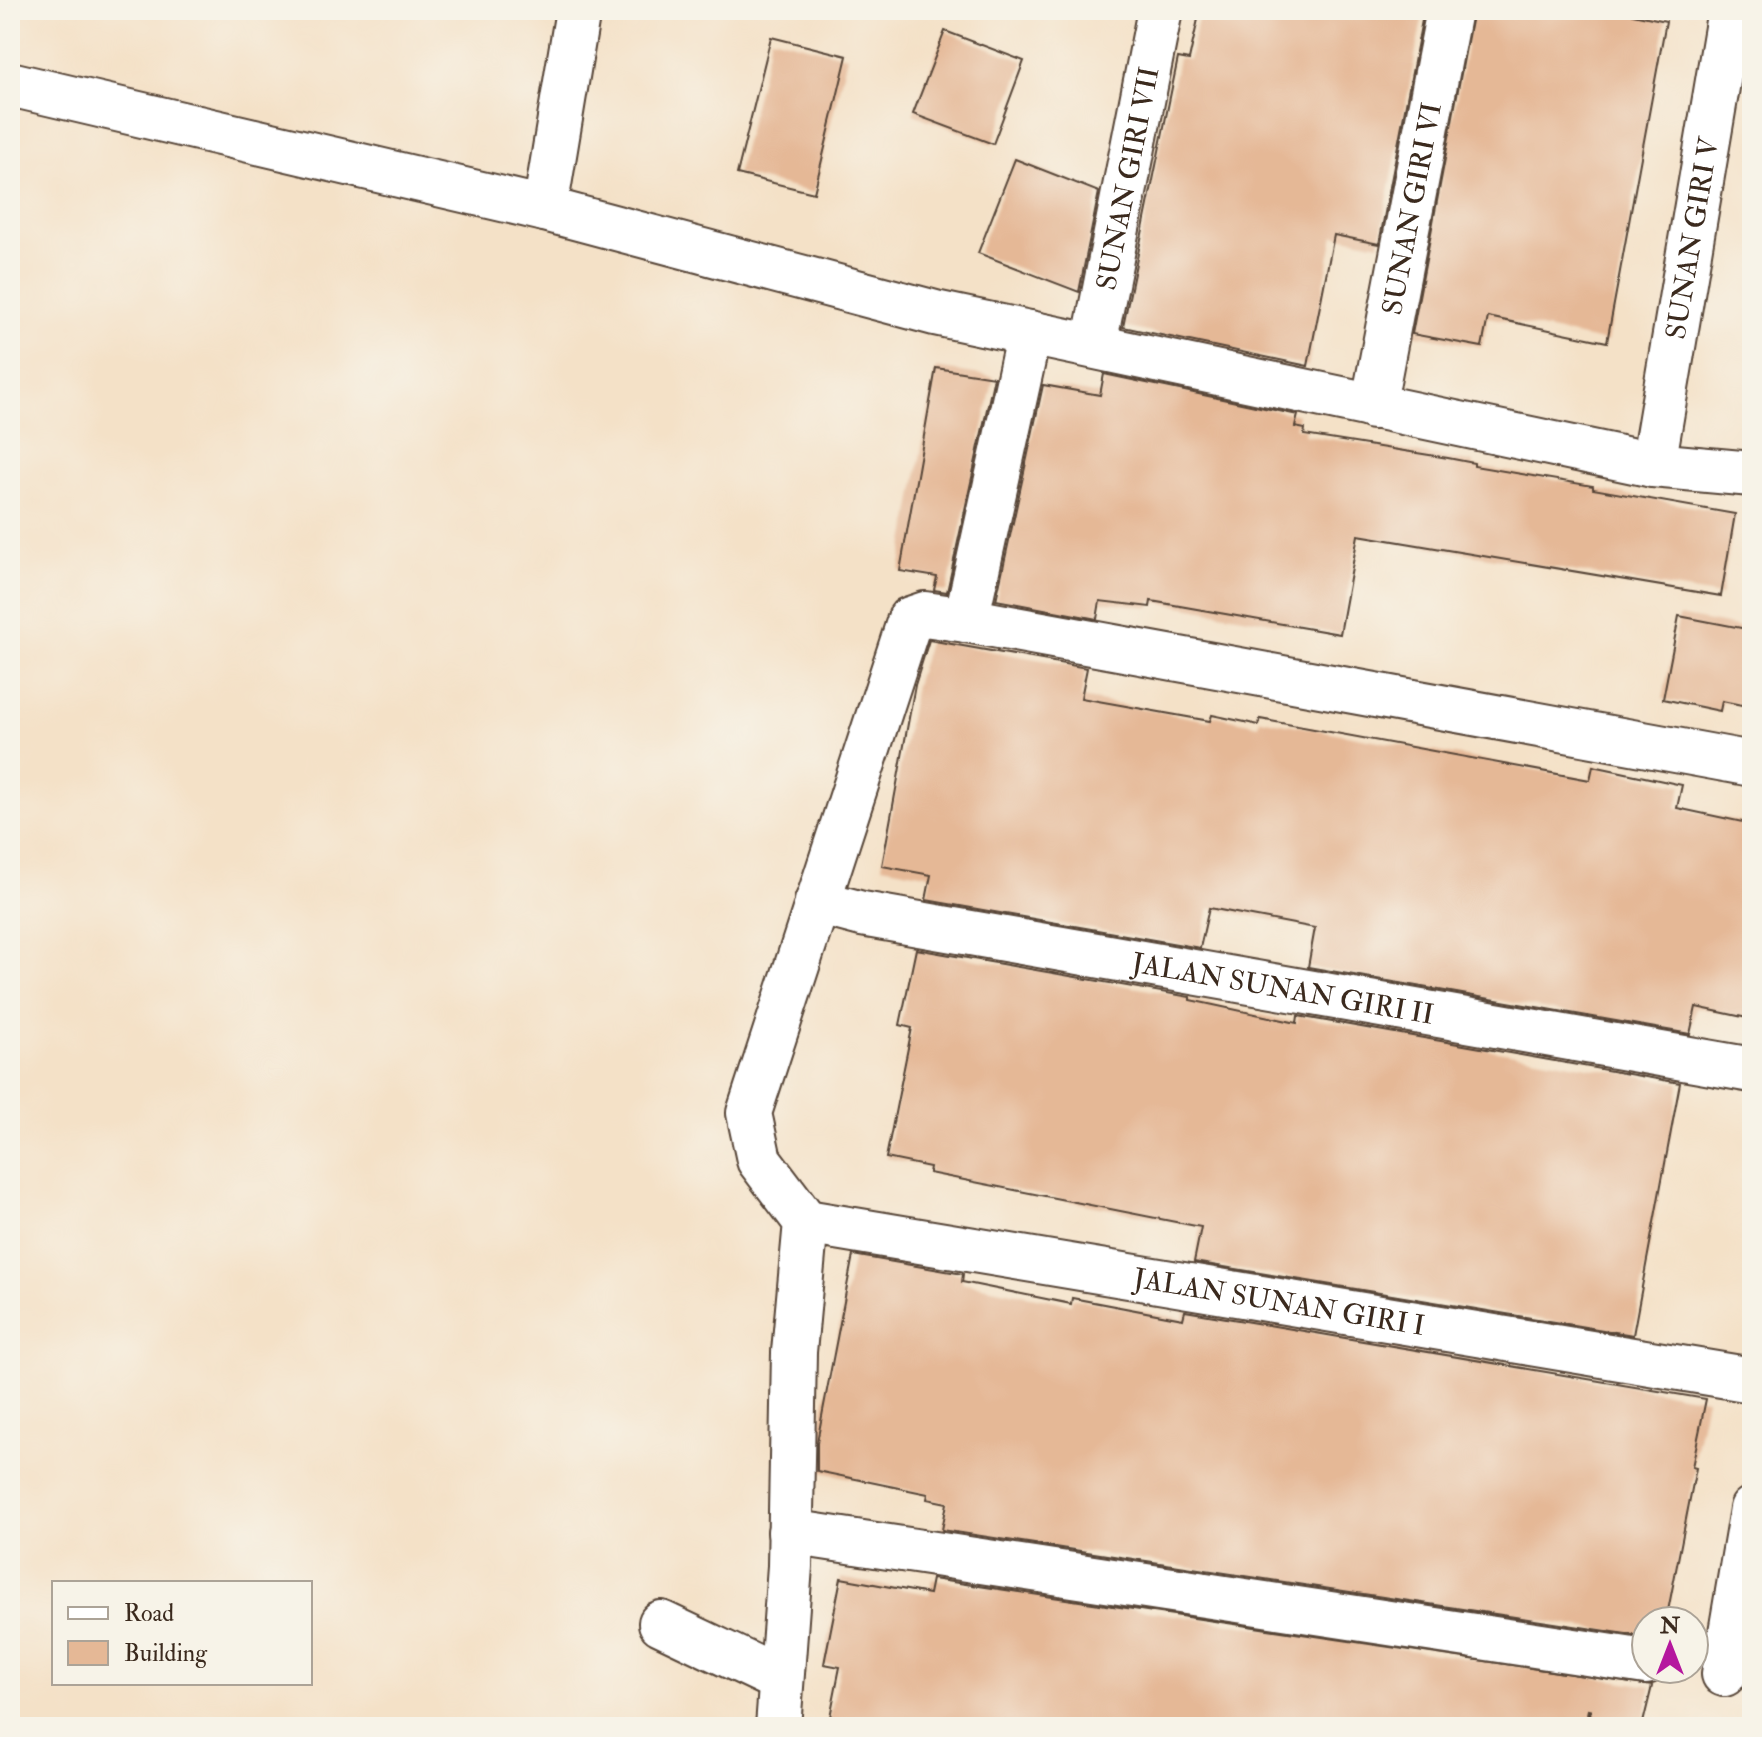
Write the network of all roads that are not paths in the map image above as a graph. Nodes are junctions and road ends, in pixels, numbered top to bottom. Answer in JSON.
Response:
{"nodes":[{"id":1,"x":578,"y":10,"type":"edge"},
{"id":2,"x":1160,"y":10,"type":"edge"},
{"id":3,"x":1449,"y":10,"type":"edge"},
{"id":4,"x":1730,"y":10,"type":"edge"},
{"id":5,"x":10,"y":84,"type":"edge"},
{"id":6,"x":545,"y":209,"type":"junction"},
{"id":7,"x":1028,"y":333,"type":"junction"},
{"id":8,"x":1094,"y":345,"type":"junction"},
{"id":9,"x":1373,"y":407,"type":"junction"},
{"id":10,"x":1653,"y":465,"type":"junction"},
{"id":11,"x":1752,"y":474,"type":"edge"},
{"id":12,"x":966,"y":620,"type":"junction"},
{"id":13,"x":1752,"y":764,"type":"edge"},
{"id":14,"x":817,"y":902,"type":"junction"},
{"id":15,"x":1752,"y":1070,"type":"edge"},
{"id":16,"x":806,"y":1222,"type":"junction"},
{"id":17,"x":1752,"y":1380,"type":"edge"},
{"id":18,"x":1752,"y":1509,"type":"edge"},
{"id":19,"x":790,"y":1532,"type":"junction"},
{"id":20,"x":661,"y":1623,"type":"dead end"},
{"id":21,"x":1630,"y":1660,"type":"edge"},
{"id":22,"x":1722,"y":1674,"type":"edge"},
{"id":23,"x":781,"y":1680,"type":"junction"},
{"id":24,"x":778,"y":1727,"type":"edge"}],
"edges":[{"from":1,"to":6,"type":"street"},
{"from":2,"to":8,"type":"street","name":"SUNAN GIRI VII"},
{"from":3,"to":9,"type":"street","name":"SUNAN GIRI VI"},
{"from":4,"to":10,"type":"street","name":"SUNAN GIRI V"},
{"from":5,"to":6,"type":"street"},
{"from":6,"to":7,"type":"street"},
{"from":7,"to":8,"type":"street"},
{"from":7,"to":12,"type":"street"},
{"from":8,"to":9,"type":"street"},
{"from":9,"to":10,"type":"street"},
{"from":10,"to":11,"type":"street"},
{"from":12,"to":13,"type":"street"},
{"from":12,"to":14,"type":"street"},
{"from":14,"to":15,"type":"street","name":"JALAN SUNAN GIRI II"},
{"from":14,"to":16,"type":"street"},
{"from":16,"to":17,"type":"street","name":"JALAN SUNAN GIRI I"},
{"from":16,"to":19,"type":"street"},
{"from":18,"to":22,"type":"street"},
{"from":19,"to":21,"type":"street"},
{"from":19,"to":23,"type":"street"},
{"from":20,"to":23,"type":"street"},
{"from":23,"to":24,"type":"street"}]}
